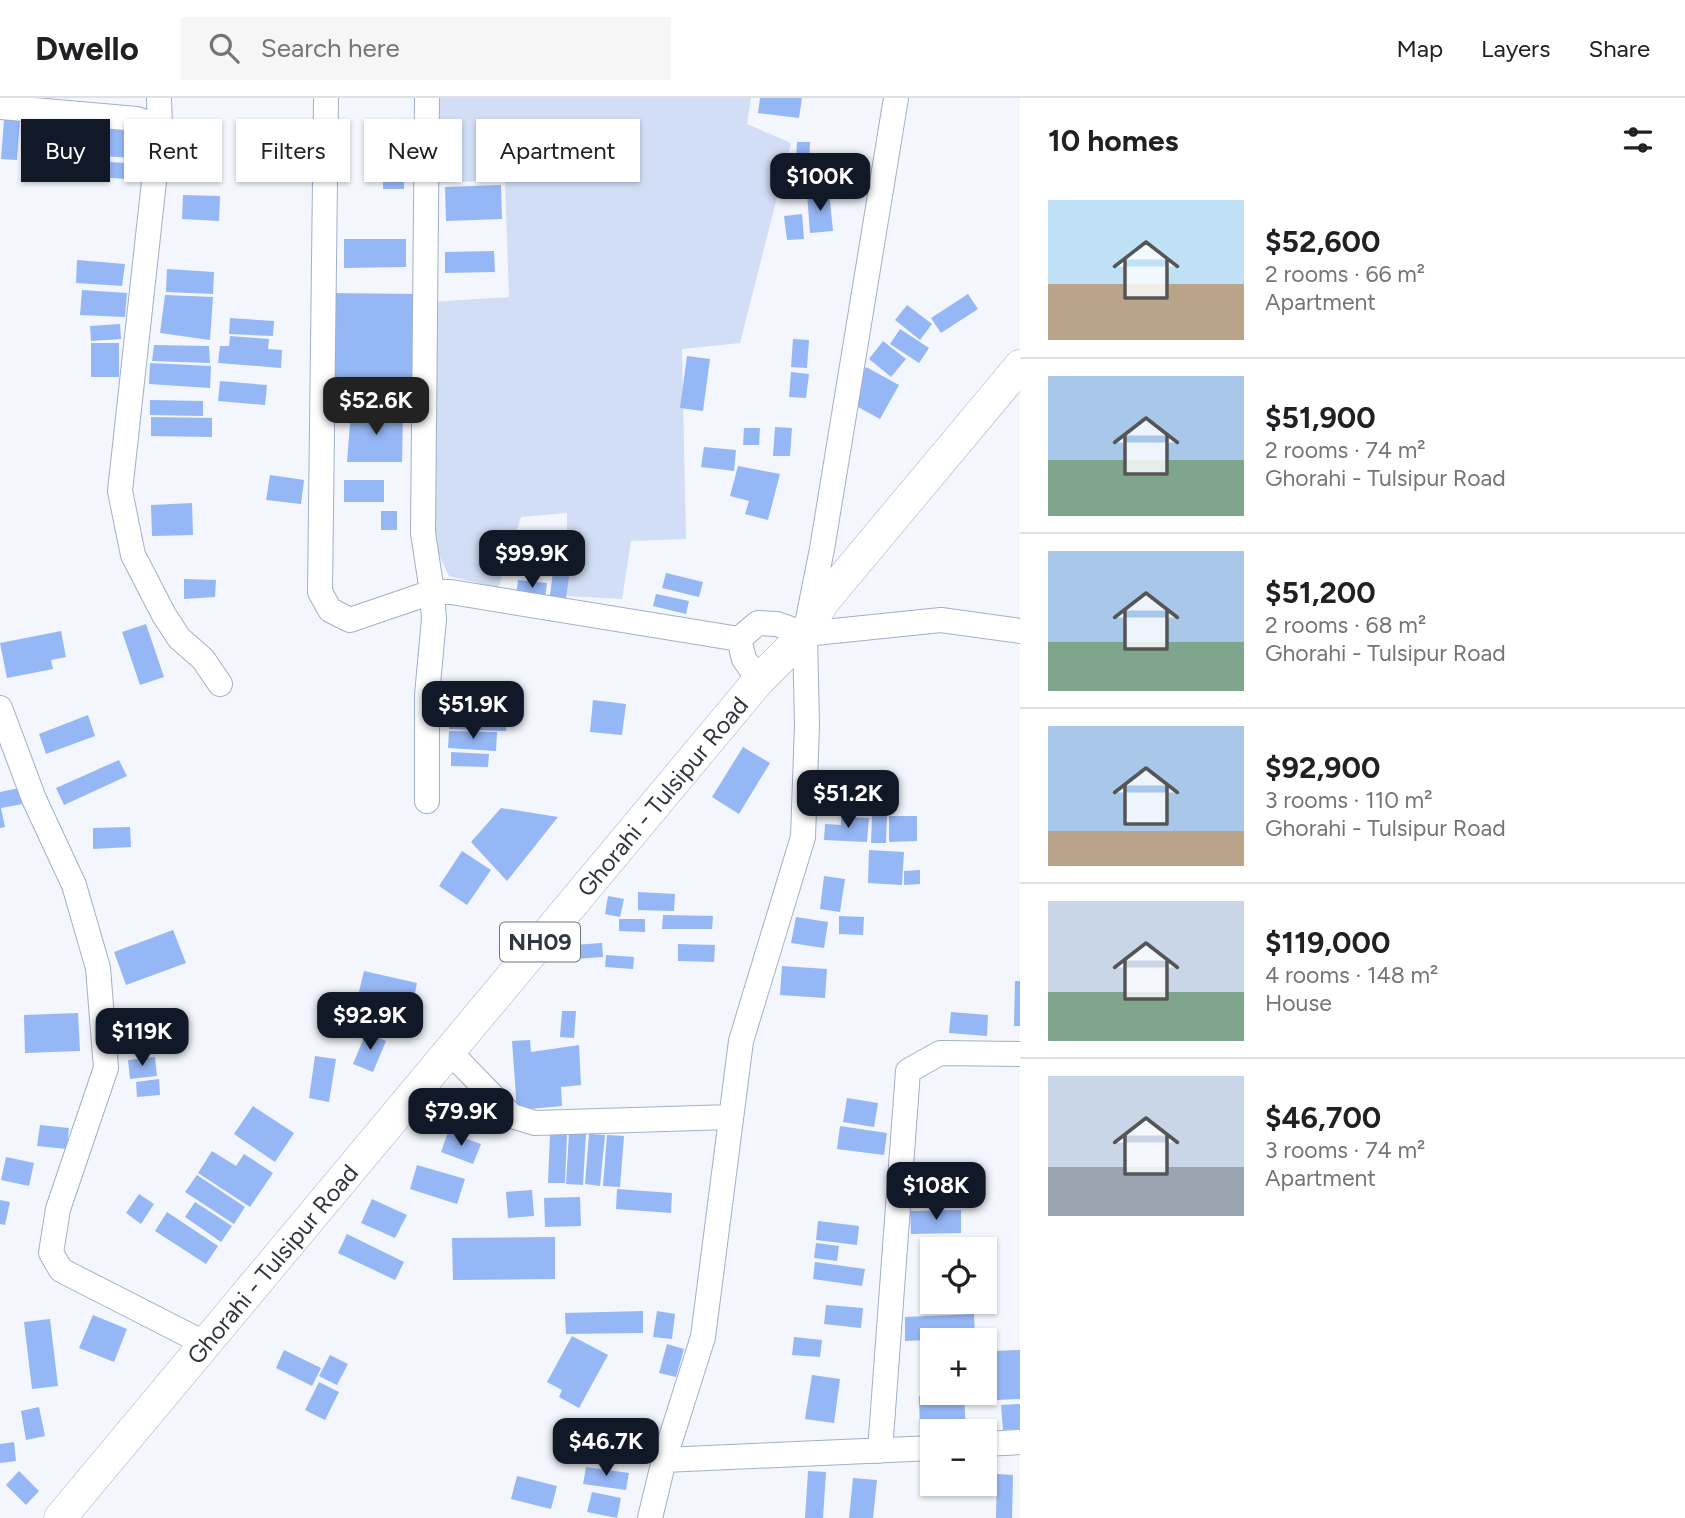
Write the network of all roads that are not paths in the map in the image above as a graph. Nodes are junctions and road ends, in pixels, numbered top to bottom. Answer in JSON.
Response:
{"nodes":[{"id":1,"x":159,"y":98,"type":"edge"},
{"id":2,"x":326,"y":98,"type":"edge"},
{"id":3,"x":427,"y":98,"type":"edge"},
{"id":4,"x":896,"y":98,"type":"edge"},
{"id":5,"x":0,"y":107,"type":"edge"},
{"id":6,"x":137,"y":119,"type":"edge"},
{"id":7,"x":160,"y":119,"type":"edge"},
{"id":8,"x":154,"y":182,"type":"edge"},
{"id":9,"x":1020,"y":366,"type":"edge"},
{"id":10,"x":432,"y":592,"type":"junction"},
{"id":11,"x":1020,"y":631,"type":"edge"},
{"id":12,"x":805,"y":634,"type":"junction"},
{"id":13,"x":739,"y":639,"type":"junction"},
{"id":14,"x":759,"y":680,"type":"junction"},
{"id":15,"x":220,"y":684,"type":"dead end"},
{"id":16,"x":0,"y":708,"type":"edge"},
{"id":17,"x":427,"y":801,"type":"dead end"},
{"id":18,"x":449,"y":1051,"type":"junction"},
{"id":19,"x":1020,"y":1055,"type":"edge"},
{"id":20,"x":731,"y":1117,"type":"junction"},
{"id":21,"x":204,"y":1343,"type":"junction"},
{"id":22,"x":1020,"y":1442,"type":"edge"},
{"id":23,"x":997,"y":1443,"type":"edge"},
{"id":24,"x":920,"y":1449,"type":"edge"},
{"id":25,"x":880,"y":1451,"type":"junction"},
{"id":26,"x":664,"y":1460,"type":"junction"},
{"id":27,"x":60,"y":1518,"type":"edge"},
{"id":28,"x":650,"y":1518,"type":"edge"}],
"edges":[{"from":1,"to":7,"type":"street"},
{"from":2,"to":10,"type":"street"},
{"from":3,"to":10,"type":"street"},
{"from":4,"to":12,"type":"street"},
{"from":5,"to":6,"type":"street"},
{"from":8,"to":15,"type":"street"},
{"from":9,"to":12,"type":"main road","name":"Ghorahi - Tulsipur Road","number":"NH09"},
{"from":10,"to":13,"type":"street"},
{"from":10,"to":17,"type":"street"},
{"from":11,"to":12,"type":"street"},
{"from":12,"to":13,"type":"street"},
{"from":12,"to":14,"type":"main road","name":"Ghorahi - Tulsipur Road","number":"NH09"},
{"from":12,"to":20,"type":"street"},
{"from":13,"to":14,"type":"street"},
{"from":14,"to":18,"type":"main road","name":"Ghorahi - Tulsipur Road","number":"NH09"},
{"from":16,"to":21,"type":"street"},
{"from":18,"to":20,"type":"street"},
{"from":18,"to":21,"type":"main road","name":"Ghorahi - Tulsipur Road","number":"NH09"},
{"from":19,"to":25,"type":"street"},
{"from":20,"to":26,"type":"street"},
{"from":21,"to":27,"type":"main road","name":"Ghorahi - Tulsipur Road","number":"NH09"},
{"from":22,"to":23,"type":"street"},
{"from":24,"to":25,"type":"street"},
{"from":25,"to":26,"type":"street"},
{"from":26,"to":28,"type":"street"}]}
